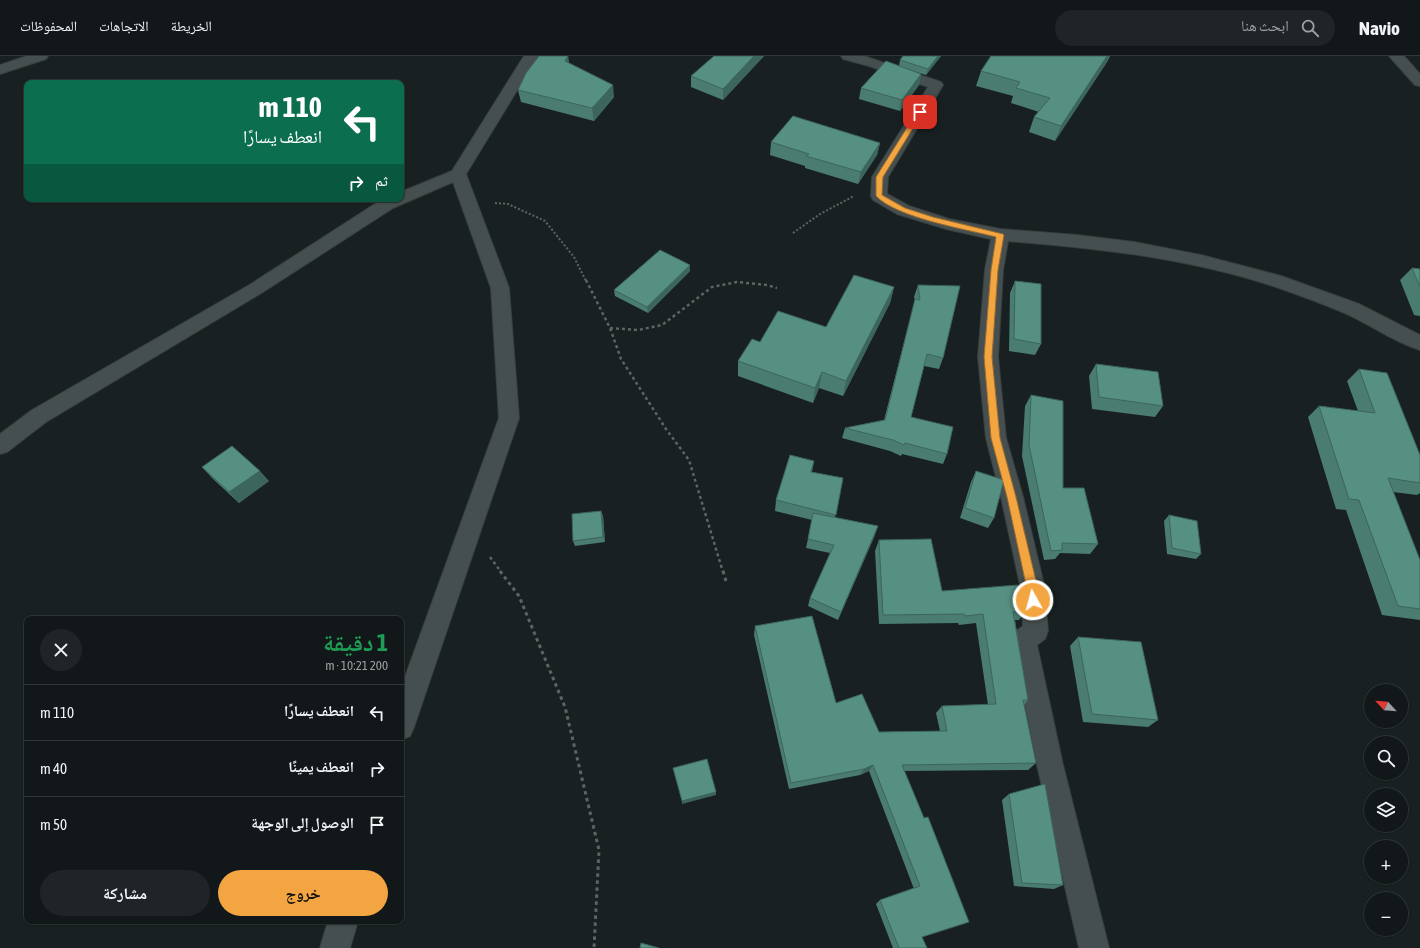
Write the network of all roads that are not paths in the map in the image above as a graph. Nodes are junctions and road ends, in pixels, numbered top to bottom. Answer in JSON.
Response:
{"nodes":[{"id":1,"x":41,"y":56,"type":"edge"},
{"id":2,"x":531,"y":56,"type":"edge"},
{"id":3,"x":848,"y":56,"type":"edge"},
{"id":4,"x":1396,"y":56,"type":"edge"},
{"id":5,"x":0,"y":70,"type":"edge"},
{"id":6,"x":1420,"y":82,"type":"edge"},
{"id":7,"x":458,"y":174,"type":"junction"},
{"id":8,"x":404,"y":196,"type":"edge"},
{"id":9,"x":391,"y":202,"type":"edge"},
{"id":10,"x":1000,"y":235,"type":"junction"},
{"id":11,"x":1420,"y":343,"type":"edge"},
{"id":12,"x":0,"y":446,"type":"edge"},
{"id":13,"x":404,"y":717,"type":"edge"},
{"id":14,"x":342,"y":924,"type":"edge"},
{"id":15,"x":335,"y":948,"type":"edge"},
{"id":16,"x":1094,"y":948,"type":"edge"}],
"edges":[{"from":1,"to":5,"type":"street"},
{"from":2,"to":7,"type":"street"},
{"from":3,"to":10,"type":"street"},
{"from":4,"to":6,"type":"street"},
{"from":7,"to":8,"type":"street"},
{"from":7,"to":13,"type":"street"},
{"from":9,"to":12,"type":"street"},
{"from":10,"to":11,"type":"street"},
{"from":10,"to":16,"type":"street"},
{"from":14,"to":15,"type":"street"}]}
